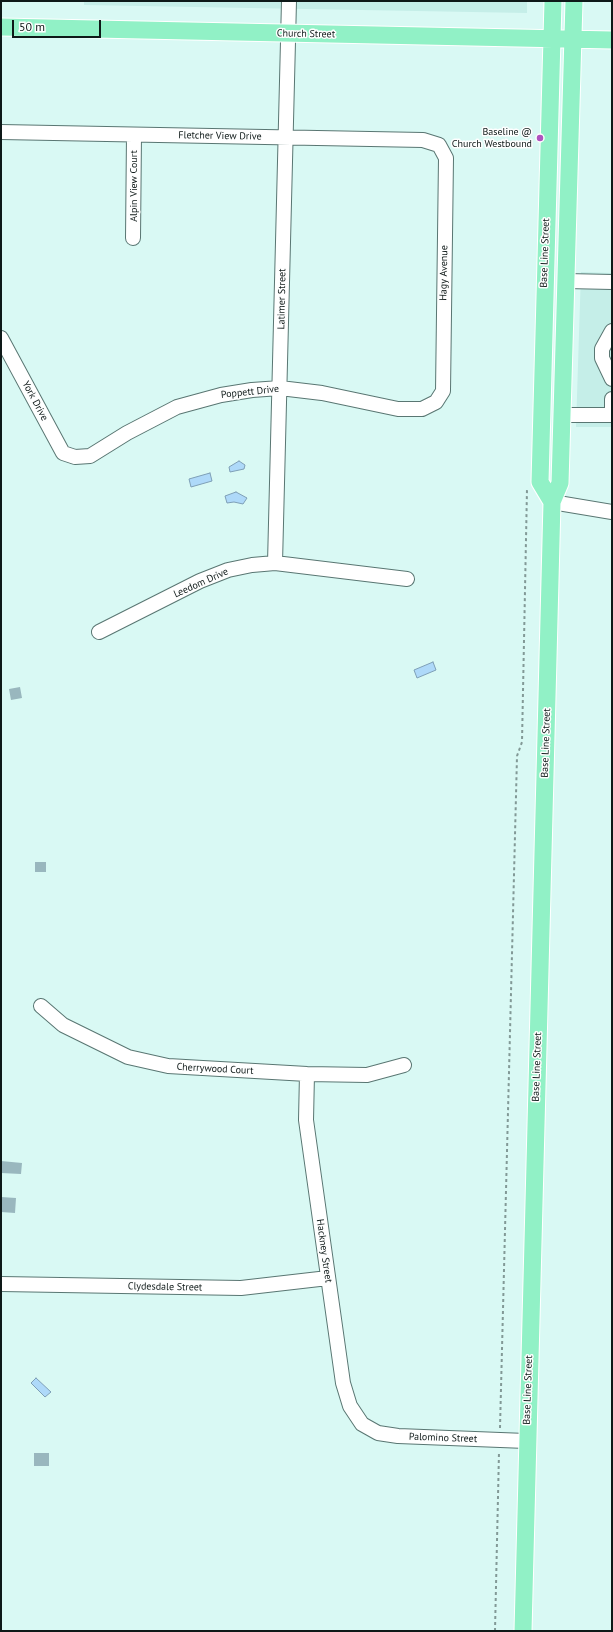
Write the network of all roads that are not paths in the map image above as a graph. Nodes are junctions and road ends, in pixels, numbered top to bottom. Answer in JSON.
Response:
{"nodes":[{"id":1,"x":289,"y":1,"type":"edge"},
{"id":2,"x":553,"y":1,"type":"edge"},
{"id":3,"x":574,"y":1,"type":"edge"},
{"id":4,"x":1,"y":27,"type":"edge"},
{"id":5,"x":288,"y":34,"type":"junction"},
{"id":6,"x":553,"y":38,"type":"junction"},
{"id":7,"x":573,"y":39,"type":"junction"},
{"id":8,"x":612,"y":40,"type":"edge"},
{"id":9,"x":1,"y":132,"type":"edge"},
{"id":10,"x":134,"y":134,"type":"junction"},
{"id":11,"x":286,"y":138,"type":"junction"},
{"id":12,"x":439,"y":145,"type":"joint"},
{"id":13,"x":547,"y":193,"type":"junction"},
{"id":14,"x":133,"y":238,"type":"dead end"},
{"id":15,"x":566,"y":281,"type":"junction"},
{"id":16,"x":612,"y":282,"type":"edge"},
{"id":17,"x":612,"y":331,"type":"edge"},
{"id":18,"x":1,"y":338,"type":"edge"},
{"id":19,"x":612,"y":379,"type":"edge"},
{"id":20,"x":280,"y":388,"type":"junction"},
{"id":21,"x":612,"y":399,"type":"edge"},
{"id":22,"x":436,"y":402,"type":"joint"},
{"id":23,"x":562,"y":415,"type":"junction"},
{"id":24,"x":612,"y":415,"type":"edge"},
{"id":25,"x":75,"y":457,"type":"joint"},
{"id":26,"x":552,"y":502,"type":"junction"},
{"id":27,"x":612,"y":512,"type":"edge"},
{"id":28,"x":275,"y":563,"type":"junction"},
{"id":29,"x":407,"y":579,"type":"dead end"},
{"id":30,"x":99,"y":632,"type":"dead end"},
{"id":31,"x":42,"y":1006,"type":"dead end"},
{"id":32,"x":404,"y":1065,"type":"dead end"},
{"id":33,"x":307,"y":1074,"type":"junction"},
{"id":34,"x":328,"y":1278,"type":"junction"},
{"id":35,"x":1,"y":1284,"type":"edge"},
{"id":36,"x":362,"y":1424,"type":"joint"},
{"id":37,"x":526,"y":1441,"type":"junction"},
{"id":38,"x":522,"y":1631,"type":"edge"}],
"edges":[{"from":1,"to":5,"type":"street","name":"Latimer Street"},
{"from":2,"to":6,"type":"main road","name":"Base Line Street"},
{"from":3,"to":7,"type":"main road","name":"Base Line Street"},
{"from":4,"to":5,"type":"main road","name":"Church Street"},
{"from":5,"to":6,"type":"main road","name":"Church Street"},
{"from":5,"to":11,"type":"street","name":"Latimer Street"},
{"from":6,"to":7,"type":"main road","name":"Church Street"},
{"from":6,"to":13,"type":"main road","name":"Base Line Street"},
{"from":7,"to":8,"type":"main road","name":"Church Street"},
{"from":7,"to":15,"type":"main road","name":"Base Line Street"},
{"from":9,"to":10,"type":"street","name":"Fletcher View Drive"},
{"from":10,"to":11,"type":"street","name":"Fletcher View Drive"},
{"from":10,"to":14,"type":"street","name":"Alpin View Court"},
{"from":11,"to":12,"type":"street","name":"Fletcher View Drive"},
{"from":11,"to":20,"type":"street","name":"Latimer Street"},
{"from":12,"to":22,"type":"street","name":"Hagy Avenue"},
{"from":13,"to":15,"type":"main road"},
{"from":13,"to":26,"type":"main road","name":"Base Line Street"},
{"from":15,"to":16,"type":"street"},
{"from":15,"to":23,"type":"main road","name":"Base Line Street"},
{"from":17,"to":19,"type":"street"},
{"from":18,"to":25,"type":"street","name":"York Drive"},
{"from":20,"to":22,"type":"street","name":"Poppett Drive"},
{"from":20,"to":25,"type":"street","name":"Poppett Drive"},
{"from":20,"to":28,"type":"street","name":"Latimer Street"},
{"from":21,"to":24,"type":"street"},
{"from":23,"to":24,"type":"street"},
{"from":23,"to":26,"type":"main road","name":"Base Line Street"},
{"from":26,"to":27,"type":"street"},
{"from":26,"to":37,"type":"main road","name":"Base Line Street"},
{"from":28,"to":29,"type":"street","name":"Leedom Drive"},
{"from":28,"to":30,"type":"street","name":"Leedom Drive"},
{"from":31,"to":33,"type":"street","name":"Cherrywood Court"},
{"from":32,"to":33,"type":"street","name":"Cherrywood Court"},
{"from":33,"to":34,"type":"street","name":"Hackney Street"},
{"from":34,"to":35,"type":"street","name":"Clydesdale Street"},
{"from":34,"to":36,"type":"street","name":"Hackney Street"},
{"from":36,"to":37,"type":"street","name":"Palomino Street"},
{"from":37,"to":38,"type":"main road","name":"Base Line Street"}]}
